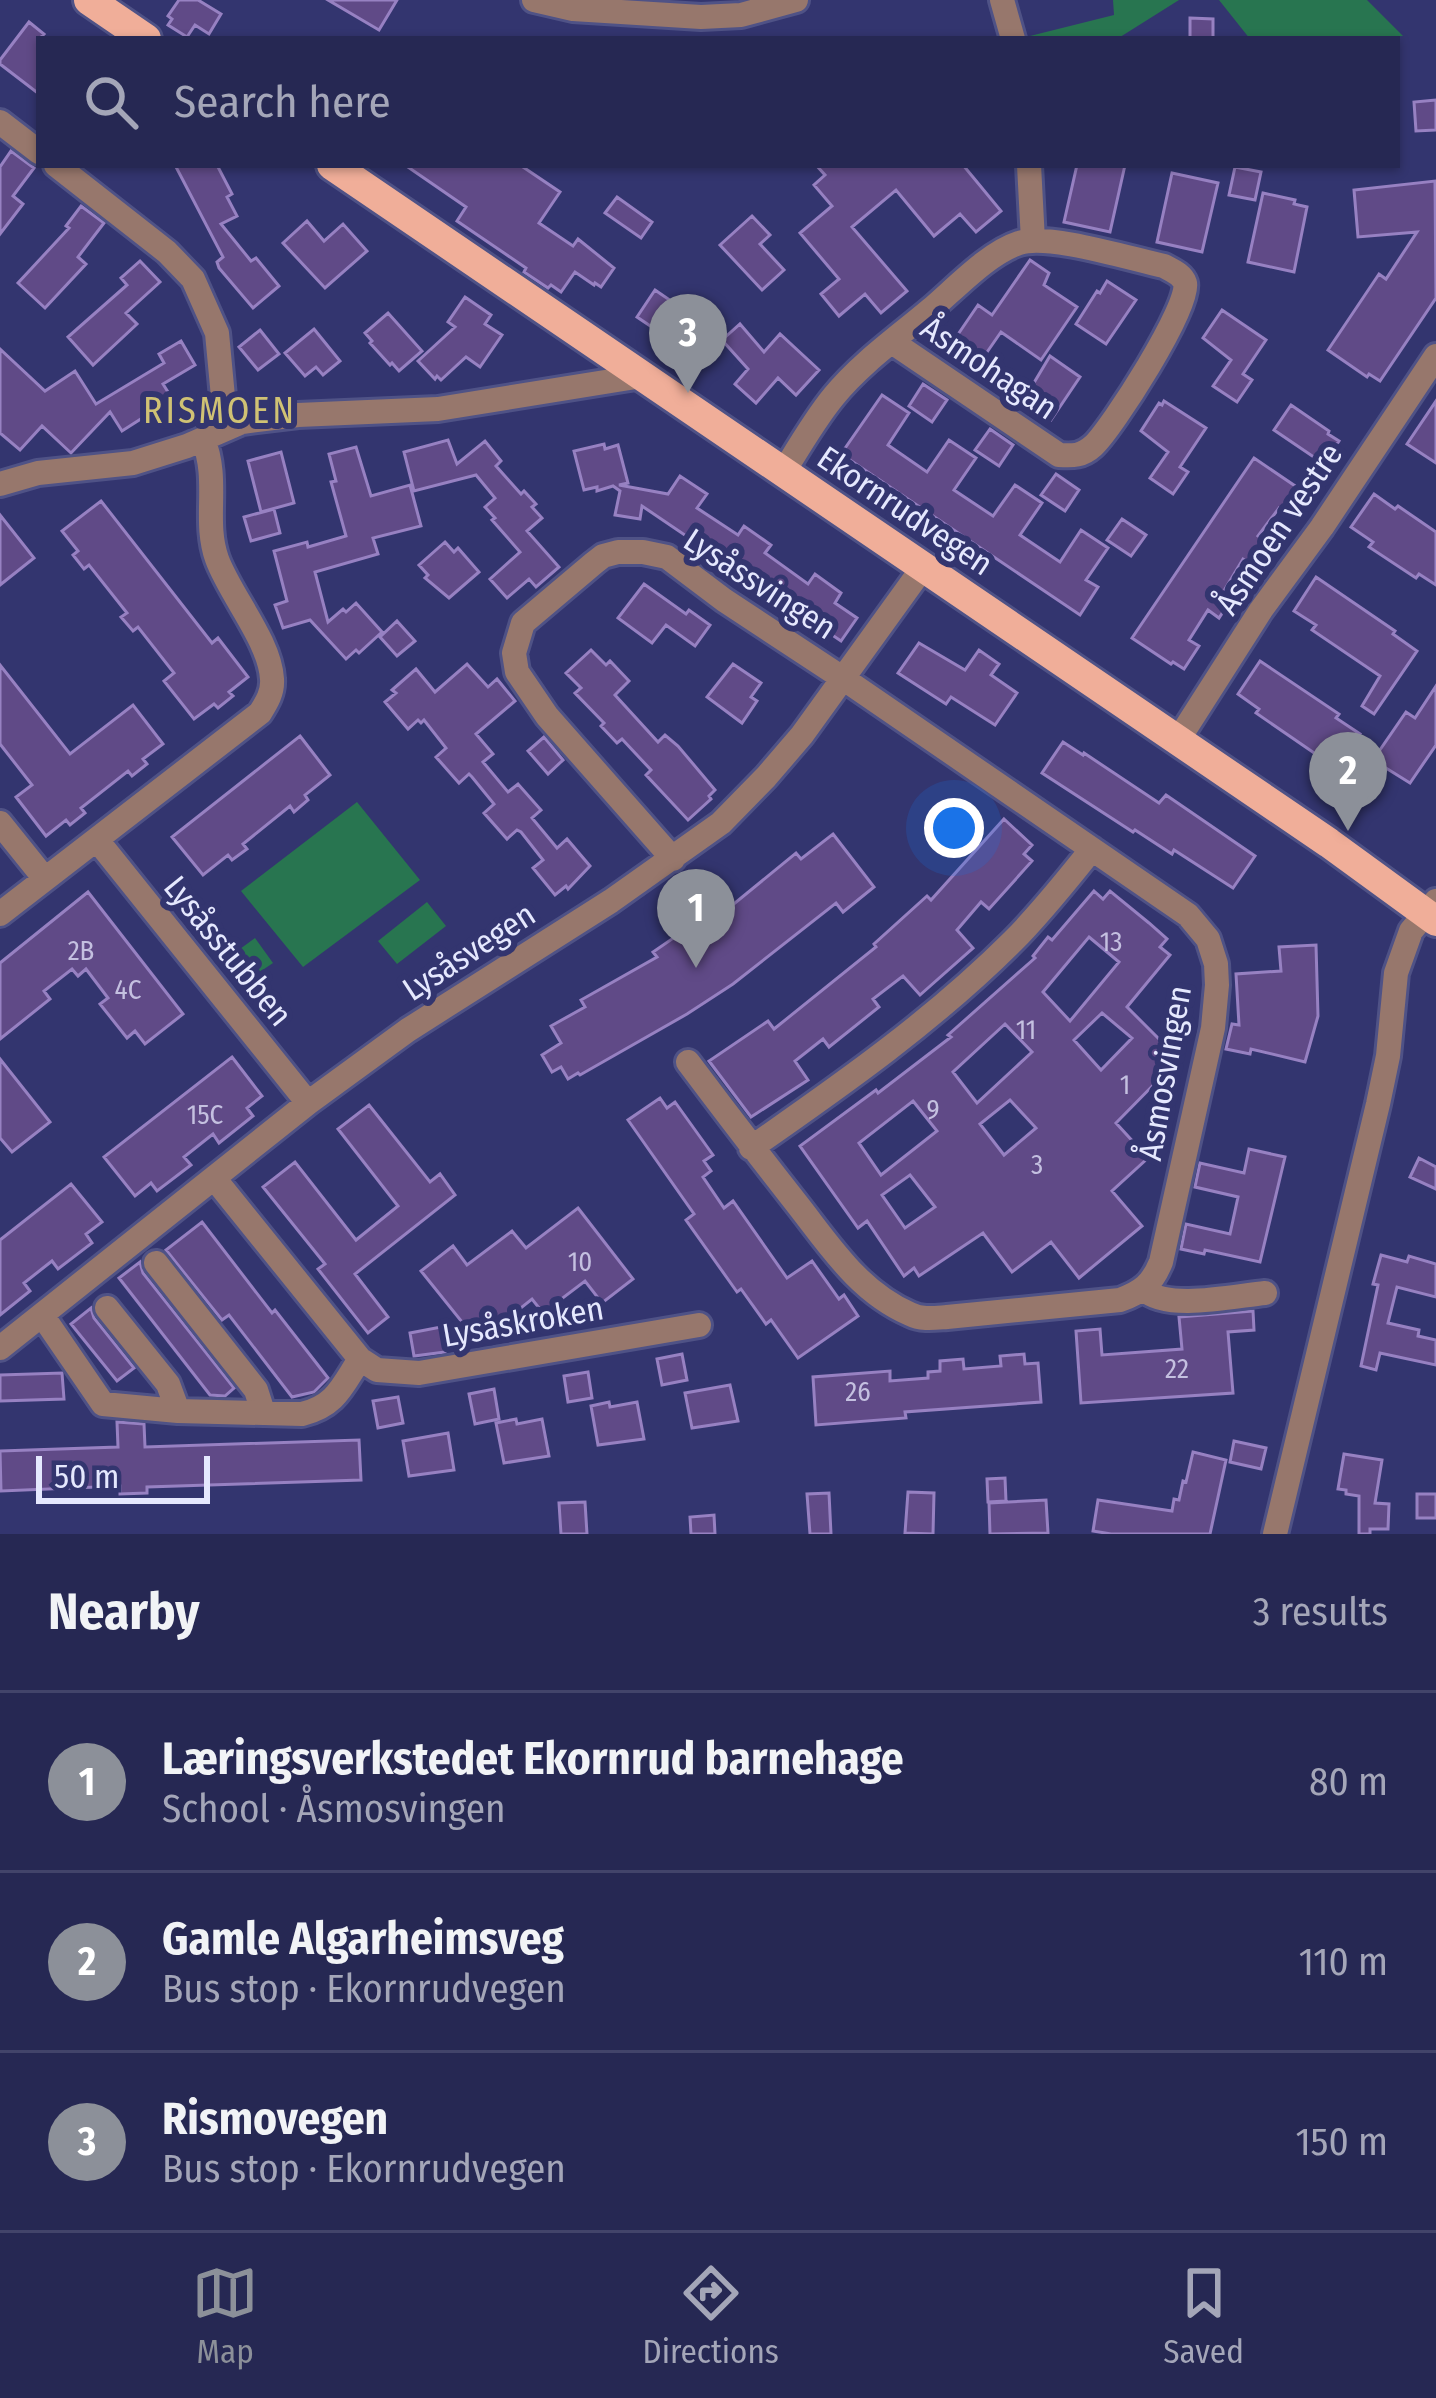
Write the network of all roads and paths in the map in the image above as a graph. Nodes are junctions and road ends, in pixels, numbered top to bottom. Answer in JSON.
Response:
{"nodes":[{"id":1,"x":89,"y":0,"type":"edge"},
{"id":2,"x":534,"y":0,"type":"edge"},
{"id":3,"x":796,"y":0,"type":"edge"},
{"id":4,"x":1002,"y":0,"type":"edge"},
{"id":5,"x":142,"y":36,"type":"edge"},
{"id":6,"x":1012,"y":36,"type":"edge"},
{"id":7,"x":0,"y":122,"type":"edge"},
{"id":8,"x":36,"y":150,"type":"edge"},
{"id":9,"x":60,"y":168,"type":"edge"},
{"id":10,"x":336,"y":168,"type":"edge"},
{"id":11,"x":1029,"y":168,"type":"edge"},
{"id":12,"x":1034,"y":241,"type":"junction"},
{"id":13,"x":892,"y":342,"type":"junction"},
{"id":14,"x":1436,"y":356,"type":"edge"},
{"id":15,"x":642,"y":376,"type":"junction"},
{"id":16,"x":215,"y":434,"type":"junction"},
{"id":17,"x":783,"y":473,"type":"junction"},
{"id":18,"x":1,"y":482,"type":"edge"},
{"id":19,"x":924,"y":566,"type":"junction"},
{"id":20,"x":844,"y":679,"type":"junction"},
{"id":21,"x":1178,"y":740,"type":"junction"},
{"id":22,"x":0,"y":823,"type":"edge"},
{"id":23,"x":97,"y":840,"type":"junction"},
{"id":24,"x":1092,"y":849,"type":"junction"},
{"id":25,"x":673,"y":859,"type":"junction"},
{"id":26,"x":45,"y":879,"type":"junction"},
{"id":27,"x":1432,"y":912,"type":"edge"},
{"id":28,"x":0,"y":914,"type":"edge"},
{"id":29,"x":688,"y":1062,"type":"dead end"},
{"id":30,"x":308,"y":1103,"type":"junction"},
{"id":31,"x":751,"y":1148,"type":"junction"},
{"id":32,"x":214,"y":1178,"type":"junction"},
{"id":33,"x":156,"y":1263,"type":"dead end"},
{"id":34,"x":1144,"y":1290,"type":"junction"},
{"id":35,"x":1265,"y":1293,"type":"dead end"},
{"id":36,"x":107,"y":1307,"type":"dead end"},
{"id":37,"x":42,"y":1316,"type":"junction"},
{"id":38,"x":699,"y":1325,"type":"dead end"},
{"id":39,"x":0,"y":1348,"type":"edge"},
{"id":40,"x":360,"y":1360,"type":"junction"},
{"id":41,"x":178,"y":1411,"type":"junction"},
{"id":42,"x":263,"y":1412,"type":"junction"},
{"id":43,"x":1275,"y":1534,"type":"edge"}],
"edges":[{"from":1,"to":5,"type":"main road"},
{"from":2,"to":3,"type":"street"},
{"from":4,"to":6,"type":"street"},
{"from":7,"to":8,"type":"street"},
{"from":9,"to":16,"type":"street"},
{"from":10,"to":15,"type":"main road","name":"Ekornrudvegen"},
{"from":11,"to":12,"type":"street"},
{"from":12,"to":13,"type":"street","name":"Åsmohagan"},
{"from":12,"to":13,"type":"street","name":"Åsmohagan"},
{"from":13,"to":17,"type":"street","name":"Åsmohagan"},
{"from":14,"to":21,"type":"street","name":"Åsmoen vestre"},
{"from":15,"to":16,"type":"street"},
{"from":15,"to":17,"type":"main road","name":"Ekornrudvegen"},
{"from":16,"to":18,"type":"street"},
{"from":16,"to":23,"type":"street"},
{"from":17,"to":19,"type":"main road","name":"Ekornrudvegen"},
{"from":19,"to":20,"type":"street","name":"Lysåsvegen"},
{"from":19,"to":21,"type":"main road","name":"Ekornrudvegen"},
{"from":20,"to":24,"type":"street","name":"Åsmosvingen"},
{"from":20,"to":25,"type":"street","name":"Lysåsvegen"},
{"from":20,"to":25,"type":"street","name":"Lysåssvingen"},
{"from":21,"to":27,"type":"main road","name":"Ekornrudvegen"},
{"from":22,"to":26,"type":"street"},
{"from":23,"to":26,"type":"street"},
{"from":23,"to":30,"type":"street","name":"Lysåsstubben"},
{"from":24,"to":31,"type":"street"},
{"from":24,"to":34,"type":"street","name":"Åsmosvingen"},
{"from":25,"to":30,"type":"street","name":"Lysåsvegen"},
{"from":26,"to":28,"type":"street"},
{"from":27,"to":43,"type":"street"},
{"from":29,"to":31,"type":"street"},
{"from":30,"to":32,"type":"street","name":"Lysåsvegen"},
{"from":31,"to":34,"type":"street"},
{"from":32,"to":37,"type":"street","name":"Lysåsvegen"},
{"from":32,"to":40,"type":"street"},
{"from":33,"to":42,"type":"street"},
{"from":34,"to":35,"type":"street"},
{"from":36,"to":41,"type":"street"},
{"from":37,"to":39,"type":"street","name":"Lysåsvegen"},
{"from":37,"to":41,"type":"street"},
{"from":38,"to":40,"type":"street","name":"Lysåskroken"},
{"from":40,"to":42,"type":"street"},
{"from":41,"to":42,"type":"street"}]}
